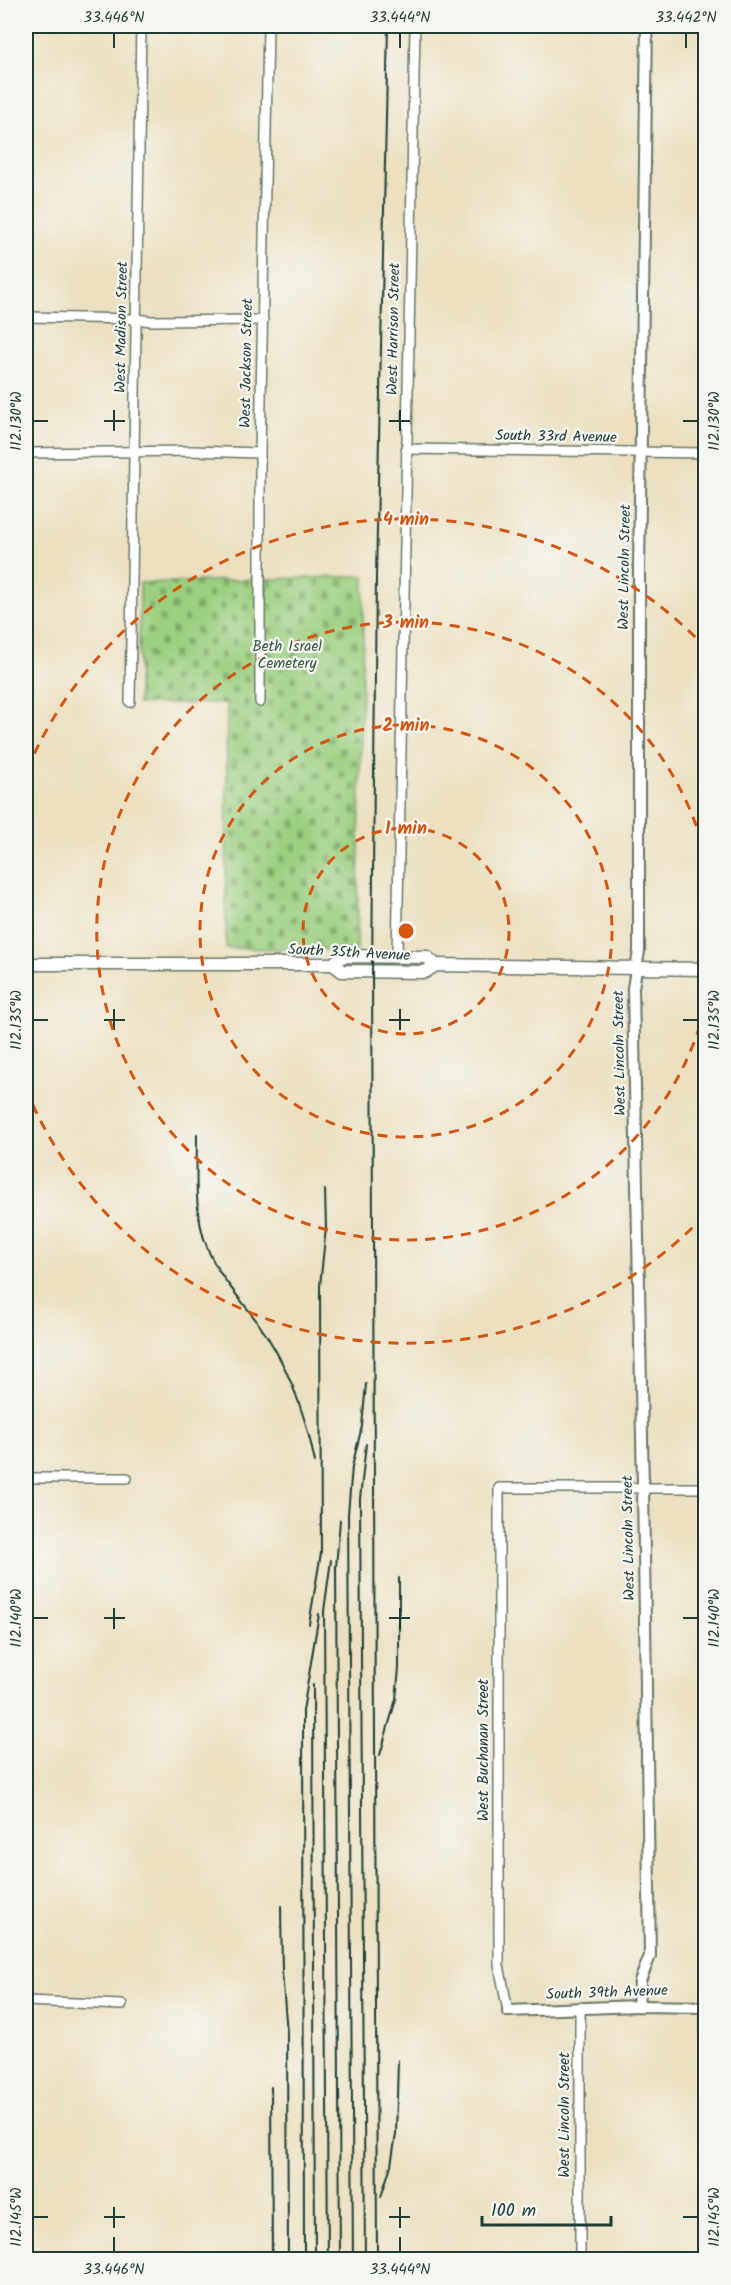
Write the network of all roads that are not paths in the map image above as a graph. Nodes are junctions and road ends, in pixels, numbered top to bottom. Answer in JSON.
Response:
{"nodes":[{"id":1,"x":141,"y":26,"type":"edge"},
{"id":2,"x":268,"y":26,"type":"edge"},
{"id":3,"x":415,"y":26,"type":"edge"},
{"id":4,"x":647,"y":26,"type":"edge"},
{"id":5,"x":26,"y":317,"type":"edge"},
{"id":6,"x":137,"y":318,"type":"junction"},
{"id":7,"x":263,"y":320,"type":"junction"},
{"id":8,"x":406,"y":449,"type":"junction"},
{"id":9,"x":134,"y":452,"type":"junction"},
{"id":10,"x":26,"y":453,"type":"edge"},
{"id":11,"x":260,"y":453,"type":"junction"},
{"id":12,"x":642,"y":453,"type":"junction"},
{"id":13,"x":705,"y":453,"type":"edge"},
{"id":14,"x":130,"y":702,"type":"dead end"},
{"id":15,"x":260,"y":702,"type":"dead end"},
{"id":16,"x":397,"y":957,"type":"junction"},
{"id":17,"x":26,"y":964,"type":"edge"},
{"id":18,"x":333,"y":964,"type":"junction"},
{"id":19,"x":436,"y":965,"type":"junction"},
{"id":20,"x":636,"y":968,"type":"junction"},
{"id":21,"x":705,"y":969,"type":"edge"},
{"id":22,"x":26,"y":1478,"type":"edge"},
{"id":23,"x":128,"y":1478,"type":"dead end"},
{"id":24,"x":643,"y":1487,"type":"junction"},
{"id":25,"x":705,"y":1488,"type":"edge"},
{"id":26,"x":26,"y":2001,"type":"edge"},
{"id":27,"x":122,"y":2005,"type":"dead end"},
{"id":28,"x":638,"y":2006,"type":"junction"},
{"id":29,"x":580,"y":2007,"type":"junction"},
{"id":30,"x":705,"y":2007,"type":"edge"},
{"id":31,"x":508,"y":2011,"type":"joint"},
{"id":32,"x":705,"y":2077,"type":"edge"},
{"id":33,"x":580,"y":2259,"type":"edge"}],
"edges":[{"from":1,"to":6,"type":"street","name":"West Madison Street"},
{"from":2,"to":7,"type":"street","name":"West Jackson Street"},
{"from":3,"to":8,"type":"street","name":"West Harrison Street"},
{"from":4,"to":12,"type":"street","name":"West Lincoln Street"},
{"from":5,"to":6,"type":"street"},
{"from":6,"to":7,"type":"street"},
{"from":6,"to":9,"type":"street","name":"West Madison Street"},
{"from":7,"to":11,"type":"street","name":"West Jackson Street"},
{"from":8,"to":12,"type":"street","name":"South 33rd Avenue"},
{"from":8,"to":16,"type":"street","name":"West Harrison Street"},
{"from":9,"to":10,"type":"street"},
{"from":9,"to":11,"type":"street"},
{"from":9,"to":14,"type":"street","name":"West Madison Street"},
{"from":11,"to":15,"type":"street","name":"West Jackson Street"},
{"from":12,"to":13,"type":"street","name":"South 33rd Avenue"},
{"from":12,"to":20,"type":"street","name":"West Lincoln Street"},
{"from":16,"to":18,"type":"main road"},
{"from":16,"to":19,"type":"main road"},
{"from":17,"to":18,"type":"main road","name":"South 35th Avenue"},
{"from":18,"to":19,"type":"main road","name":"South 35th Avenue"},
{"from":19,"to":20,"type":"main road","name":"South 35th Avenue"},
{"from":20,"to":21,"type":"main road","name":"South 35th Avenue"},
{"from":20,"to":24,"type":"street","name":"West Lincoln Street"},
{"from":22,"to":23,"type":"street"},
{"from":24,"to":25,"type":"street"},
{"from":24,"to":28,"type":"street","name":"West Lincoln Street"},
{"from":24,"to":31,"type":"street","name":"West Buchanan Street"},
{"from":26,"to":27,"type":"street"},
{"from":28,"to":29,"type":"street","name":"South 39th Avenue"},
{"from":28,"to":30,"type":"street","name":"South 39th Avenue"},
{"from":29,"to":31,"type":"street","name":"South 39th Avenue"},
{"from":29,"to":33,"type":"street","name":"West Lincoln Street"},
{"from":30,"to":32,"type":"street"}]}
